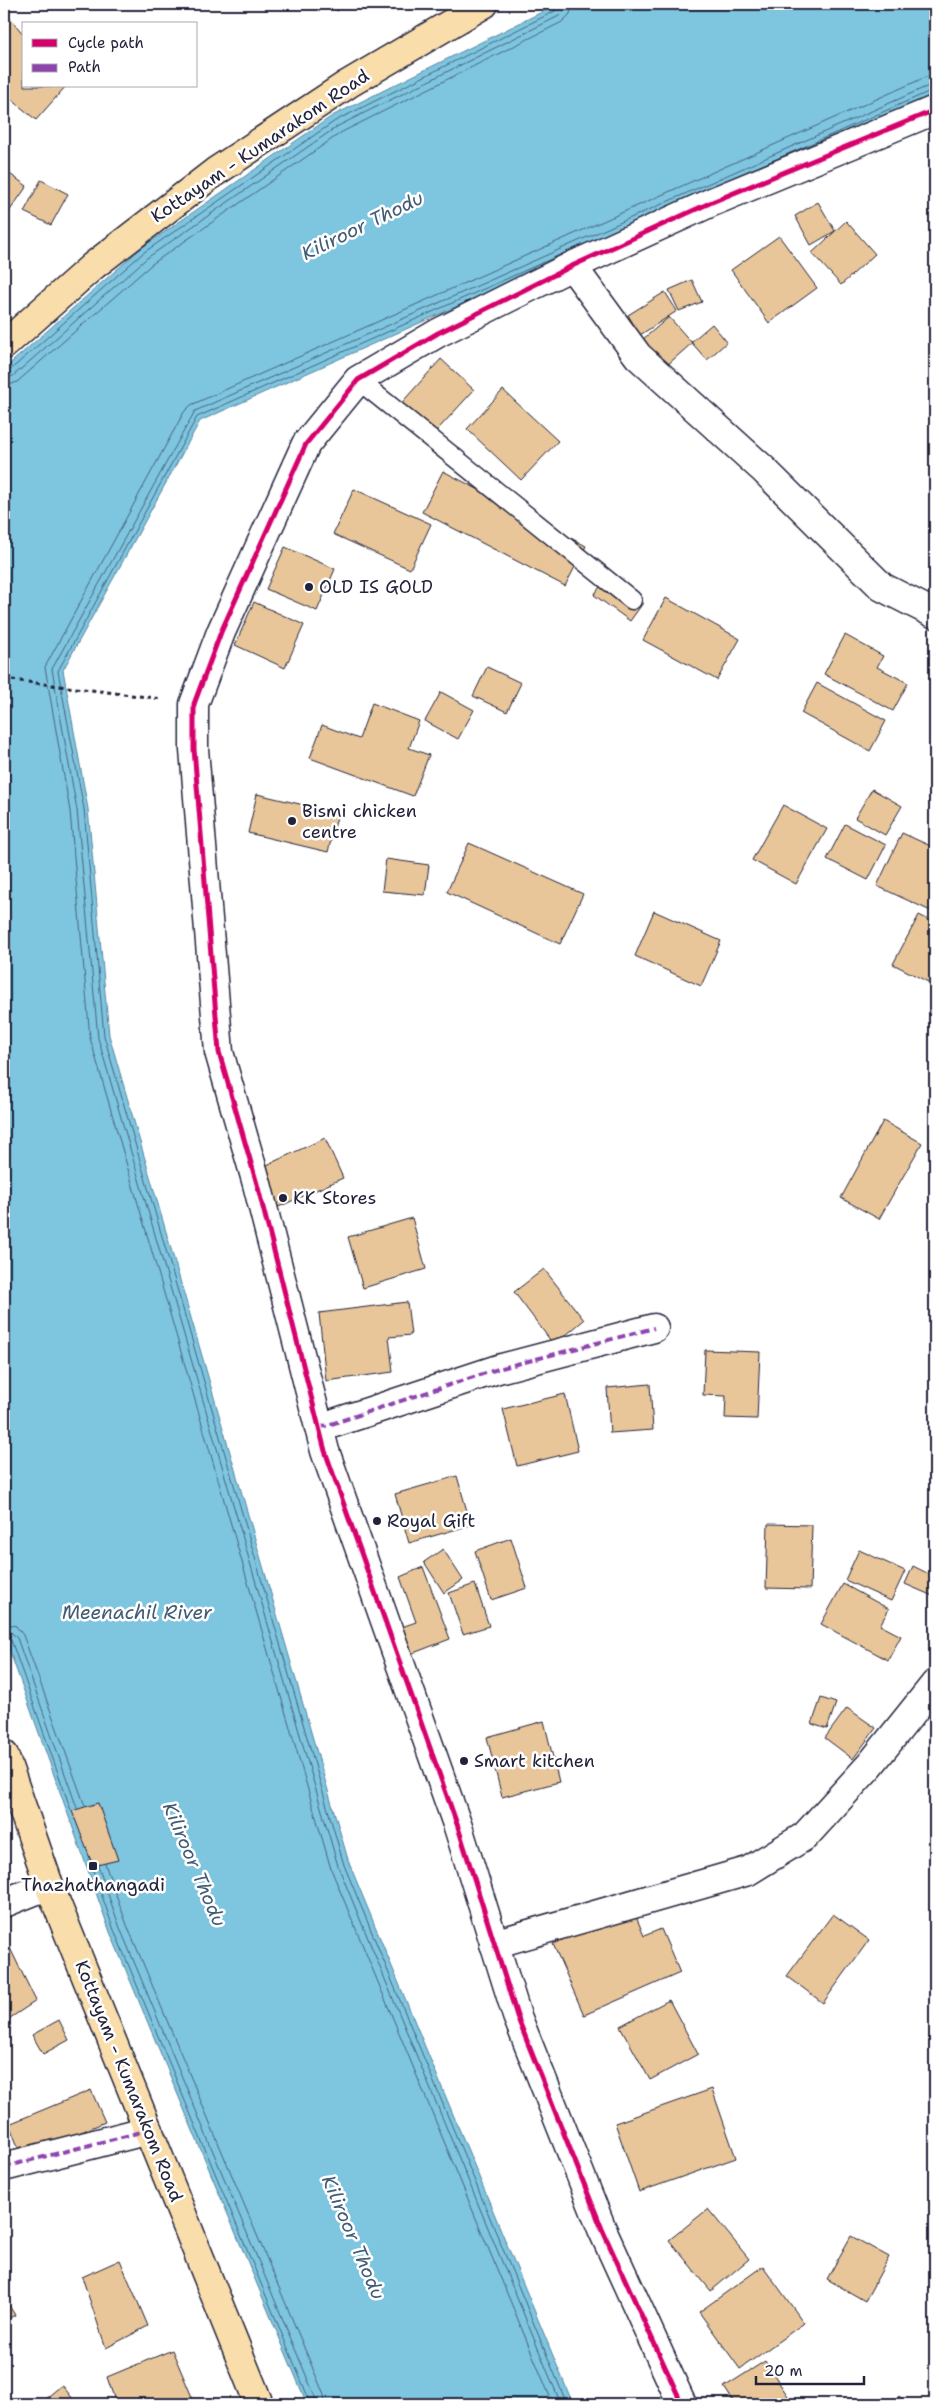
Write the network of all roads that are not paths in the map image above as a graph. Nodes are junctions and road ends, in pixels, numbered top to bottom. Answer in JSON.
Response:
{"nodes":[{"id":1,"x":484,"y":4,"type":"edge"},
{"id":2,"x":935,"y":110,"type":"edge"},
{"id":3,"x":572,"y":266,"type":"junction"},
{"id":4,"x":4,"y":345,"type":"edge"},
{"id":5,"x":358,"y":380,"type":"junction"},
{"id":6,"x":632,"y":600,"type":"dead end"},
{"id":7,"x":935,"y":614,"type":"edge"},
{"id":8,"x":654,"y":1328,"type":"dead end"},
{"id":9,"x":319,"y":1428,"type":"junction"},
{"id":10,"x":935,"y":1684,"type":"edge"},
{"id":11,"x":4,"y":1755,"type":"edge"},
{"id":12,"x":49,"y":1885,"type":"junction"},
{"id":13,"x":4,"y":1903,"type":"edge"},
{"id":14,"x":494,"y":1944,"type":"junction"},
{"id":15,"x":149,"y":2130,"type":"junction"},
{"id":16,"x":4,"y":2167,"type":"edge"},
{"id":17,"x":258,"y":2404,"type":"edge"},
{"id":18,"x":682,"y":2404,"type":"edge"}],
"edges":[{"from":1,"to":4,"type":"main road","name":"Kottayam - Kumarakom Road"},
{"from":2,"to":3,"type":"street"},
{"from":3,"to":5,"type":"street"},
{"from":3,"to":7,"type":"street"},
{"from":5,"to":6,"type":"lane"},
{"from":5,"to":9,"type":"street"},
{"from":8,"to":9,"type":"street"},
{"from":9,"to":14,"type":"street"},
{"from":10,"to":14,"type":"street"},
{"from":11,"to":12,"type":"main road","name":"Kottayam - Kumarakom Road"},
{"from":12,"to":13,"type":"street"},
{"from":12,"to":15,"type":"main road","name":"Kottayam - Kumarakom Road"},
{"from":14,"to":18,"type":"street"},
{"from":15,"to":16,"type":"street"},
{"from":15,"to":17,"type":"main road","name":"Kottayam - Kumarakom Road"}]}
